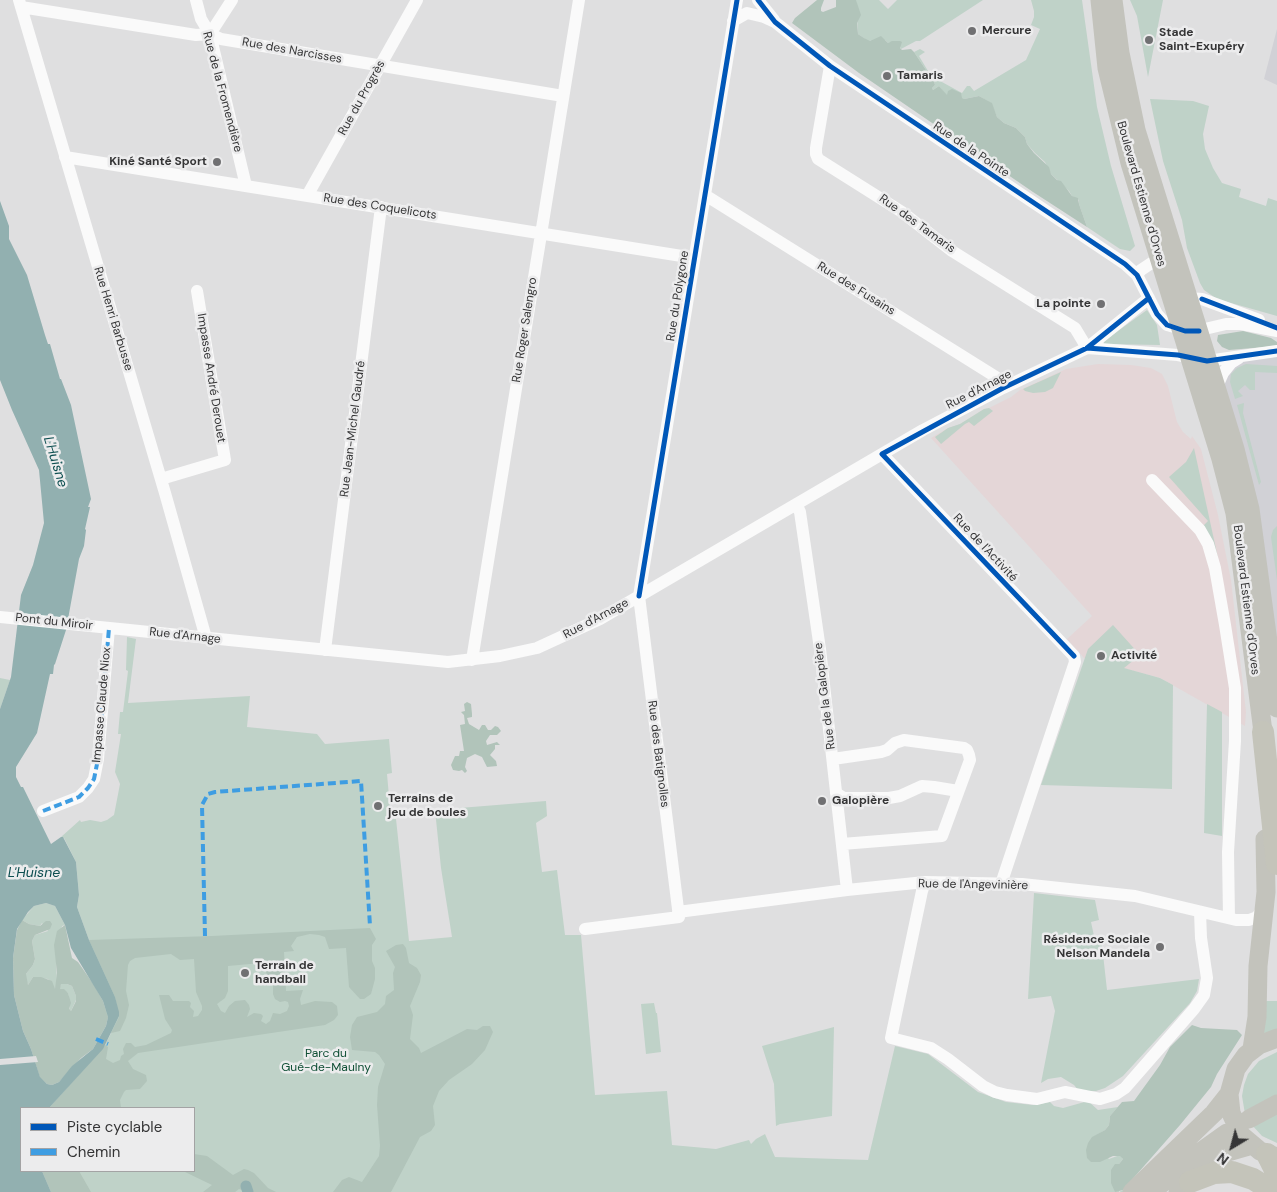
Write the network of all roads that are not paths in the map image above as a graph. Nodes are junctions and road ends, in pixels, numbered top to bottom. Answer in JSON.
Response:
{"nodes":[{"id":1,"x":196,"y":0,"type":"edge"},
{"id":2,"x":232,"y":0,"type":"edge"},
{"id":3,"x":417,"y":0,"type":"edge"},
{"id":4,"x":579,"y":0,"type":"edge"},
{"id":5,"x":736,"y":0,"type":"edge"},
{"id":6,"x":758,"y":0,"type":"edge"},
{"id":7,"x":1100,"y":0,"type":"edge"},
{"id":8,"x":1113,"y":0,"type":"edge"},
{"id":9,"x":20,"y":4,"type":"edge"},
{"id":10,"x":733,"y":21,"type":"junction"},
{"id":11,"x":775,"y":22,"type":"junction"},
{"id":12,"x":210,"y":34,"type":"junction"},
{"id":13,"x":379,"y":66,"type":"junction"},
{"id":14,"x":830,"y":66,"type":"junction"},
{"id":15,"x":563,"y":96,"type":"junction"},
{"id":16,"x":65,"y":157,"type":"junction"},
{"id":17,"x":246,"y":186,"type":"junction"},
{"id":18,"x":704,"y":195,"type":"junction"},
{"id":19,"x":307,"y":196,"type":"junction"},
{"id":20,"x":381,"y":208,"type":"junction"},
{"id":21,"x":541,"y":233,"type":"junction"},
{"id":22,"x":694,"y":258,"type":"junction"},
{"id":23,"x":1159,"y":258,"type":"junction"},
{"id":24,"x":1138,"y":275,"type":"junction"},
{"id":25,"x":197,"y":291,"type":"dead end"},
{"id":26,"x":1149,"y":298,"type":"junction"},
{"id":27,"x":1189,"y":298,"type":"junction"},
{"id":28,"x":1277,"y":330,"type":"edge"},
{"id":29,"x":1189,"y":332,"type":"junction"},
{"id":30,"x":1087,"y":348,"type":"junction"},
{"id":31,"x":1277,"y":351,"type":"edge"},
{"id":32,"x":1259,"y":352,"type":"junction"},
{"id":33,"x":1188,"y":357,"type":"junction"},
{"id":34,"x":1207,"y":361,"type":"junction"},
{"id":35,"x":1003,"y":388,"type":"junction"},
{"id":36,"x":1218,"y":393,"type":"junction"},
{"id":37,"x":882,"y":454,"type":"junction"},
{"id":38,"x":161,"y":479,"type":"junction"},
{"id":39,"x":1152,"y":480,"type":"dead end"},
{"id":40,"x":796,"y":504,"type":"junction"},
{"id":41,"x":639,"y":596,"type":"junction"},
{"id":42,"x":3,"y":617,"type":"edge"},
{"id":43,"x":106,"y":628,"type":"junction"},
{"id":44,"x":206,"y":638,"type":"junction"},
{"id":45,"x":325,"y":650,"type":"junction"},
{"id":46,"x":472,"y":660,"type":"junction"},
{"id":47,"x":1277,"y":708,"type":"edge"},
{"id":48,"x":1264,"y":743,"type":"junction"},
{"id":49,"x":832,"y":759,"type":"junction"},
{"id":50,"x":958,"y":791,"type":"junction"},
{"id":51,"x":836,"y":793,"type":"junction"},
{"id":52,"x":43,"y":811,"type":"dead end"},
{"id":53,"x":842,"y":844,"type":"junction"},
{"id":54,"x":1276,"y":856,"type":"edge"},
{"id":55,"x":925,"y":882,"type":"junction"},
{"id":56,"x":1002,"y":884,"type":"junction"},
{"id":57,"x":847,"y":890,"type":"junction"},
{"id":58,"x":1265,"y":905,"type":"junction"},
{"id":59,"x":1200,"y":912,"type":"junction"},
{"id":60,"x":678,"y":914,"type":"junction"},
{"id":61,"x":1232,"y":919,"type":"junction"},
{"id":62,"x":585,"y":929,"type":"dead end"},
{"id":63,"x":1261,"y":940,"type":"junction"},
{"id":64,"x":1277,"y":1038,"type":"edge"},
{"id":65,"x":1252,"y":1049,"type":"junction"},
{"id":66,"x":1229,"y":1094,"type":"junction"},
{"id":67,"x":1277,"y":1104,"type":"edge"},
{"id":68,"x":1249,"y":1119,"type":"dead end"},
{"id":69,"x":1227,"y":1132,"type":"dead end"},
{"id":70,"x":1268,"y":1157,"type":"edge"},
{"id":71,"x":1184,"y":1187,"type":"edge"},
{"id":72,"x":1132,"y":1192,"type":"edge"},
{"id":73,"x":1152,"y":1192,"type":"edge"},
{"id":74,"x":1270,"y":1192,"type":"edge"}],
"edges":[{"from":1,"to":12,"type":"street","name":"Rue de la Fromendière"},
{"from":2,"to":12,"type":"street"},
{"from":3,"to":13,"type":"street","name":"Rue du Progrès"},
{"from":4,"to":15,"type":"street","name":"Rue Roger Salengro"},
{"from":5,"to":10,"type":"street","name":"Rue du Polygone"},
{"from":6,"to":11,"type":"street"},
{"from":7,"to":23,"type":"main road","name":"Boulevard Estienne d'Orves"},
{"from":8,"to":27,"type":"main road","name":"Boulevard Estienne d'Orves"},
{"from":9,"to":12,"type":"street","name":"Rue des Narcisses"},
{"from":9,"to":16,"type":"street","name":"Rue Henri Barbusse"},
{"from":10,"to":11,"type":"street","name":"Rue de la Pointe"},
{"from":10,"to":18,"type":"street","name":"Rue du Polygone"},
{"from":11,"to":14,"type":"street","name":"Rue de la Pointe"},
{"from":12,"to":13,"type":"street","name":"Rue des Narcisses"},
{"from":12,"to":17,"type":"street","name":"Rue de la Fromendière"},
{"from":13,"to":15,"type":"street","name":"Rue des Narcisses"},
{"from":13,"to":19,"type":"street","name":"Rue du Progrès"},
{"from":14,"to":24,"type":"street","name":"Rue de la Pointe"},
{"from":14,"to":30,"type":"street","name":"Rue des Tamaris"},
{"from":15,"to":21,"type":"street","name":"Rue Roger Salengro"},
{"from":16,"to":17,"type":"street","name":"Rue des Coquelicots"},
{"from":16,"to":38,"type":"street","name":"Rue Henri Barbusse"},
{"from":17,"to":19,"type":"street","name":"Rue des Coquelicots"},
{"from":18,"to":22,"type":"street","name":"Rue du Polygone"},
{"from":18,"to":35,"type":"street","name":"Rue des Fusains"},
{"from":19,"to":20,"type":"street","name":"Rue des Coquelicots"},
{"from":20,"to":21,"type":"street","name":"Rue des Coquelicots"},
{"from":20,"to":45,"type":"street","name":"Rue Jean-Michel Gaudré"},
{"from":21,"to":22,"type":"street","name":"Rue des Coquelicots"},
{"from":21,"to":46,"type":"street","name":"Rue Roger Salengro"},
{"from":22,"to":41,"type":"street","name":"Rue du Polygone"},
{"from":23,"to":24,"type":"street"},
{"from":23,"to":29,"type":"main road","name":"Boulevard Estienne d'Orves"},
{"from":24,"to":26,"type":"street","name":"Rue de la Pointe"},
{"from":25,"to":38,"type":"street","name":"Impasse André Derouet"},
{"from":26,"to":29,"type":"street"},
{"from":26,"to":30,"type":"street","name":"Rue d'Arnage"},
{"from":27,"to":28,"type":"street"},
{"from":27,"to":29,"type":"main road","name":"Boulevard Estienne d'Orves"},
{"from":28,"to":29,"type":"street"},
{"from":29,"to":33,"type":"main road","name":"Boulevard Estienne d'Orves"},
{"from":29,"to":34,"type":"main road","name":"Boulevard Estienne d'Orves"},
{"from":30,"to":33,"type":"street","name":"Rue d'Arnage"},
{"from":30,"to":35,"type":"street","name":"Rue d'Arnage"},
{"from":31,"to":32,"type":"street"},
{"from":32,"to":34,"type":"street"},
{"from":32,"to":36,"type":"street"},
{"from":33,"to":34,"type":"street","name":"Rue d'Arnage"},
{"from":33,"to":48,"type":"main road","name":"Boulevard Estienne d'Orves"},
{"from":34,"to":36,"type":"main road","name":"Boulevard Estienne d'Orves"},
{"from":35,"to":37,"type":"street","name":"Rue d'Arnage"},
{"from":36,"to":47,"type":"main road","name":"Boulevard Estienne d'Orves"},
{"from":37,"to":40,"type":"street","name":"Rue d'Arnage"},
{"from":37,"to":56,"type":"street","name":"Rue de l'Activité"},
{"from":38,"to":44,"type":"street","name":"Rue Henri Barbusse"},
{"from":39,"to":61,"type":"street"},
{"from":40,"to":41,"type":"street","name":"Rue d'Arnage"},
{"from":40,"to":49,"type":"street","name":"Rue de la Galopière"},
{"from":41,"to":46,"type":"street","name":"Rue d'Arnage"},
{"from":41,"to":60,"type":"street","name":"Rue des Batignolles"},
{"from":42,"to":43,"type":"street","name":"Pont du Miroir"},
{"from":43,"to":44,"type":"street","name":"Rue d'Arnage"},
{"from":43,"to":52,"type":"street","name":"Impasse Claude Niox"},
{"from":44,"to":45,"type":"street","name":"Rue d'Arnage"},
{"from":45,"to":46,"type":"street","name":"Rue d'Arnage"},
{"from":48,"to":54,"type":"highway","name":"Boulevard Estienne d'Orves"},
{"from":48,"to":58,"type":"main road"},
{"from":49,"to":50,"type":"street"},
{"from":49,"to":51,"type":"street","name":"Rue de la Galopière"},
{"from":50,"to":51,"type":"street"},
{"from":50,"to":53,"type":"street"},
{"from":51,"to":53,"type":"street","name":"Rue de la Galopière"},
{"from":53,"to":57,"type":"street","name":"Rue de la Galopière"},
{"from":55,"to":56,"type":"street","name":"Rue de l'Angevinière"},
{"from":55,"to":57,"type":"street","name":"Rue de l'Angevinière"},
{"from":55,"to":59,"type":"street"},
{"from":56,"to":59,"type":"street","name":"Rue de l'Angevinière"},
{"from":57,"to":60,"type":"street","name":"Rue de l'Angevinière"},
{"from":58,"to":61,"type":"street","name":"Rue de l'Angevinière"},
{"from":58,"to":63,"type":"main road"},
{"from":59,"to":61,"type":"street","name":"Rue de l'Angevinière"},
{"from":60,"to":62,"type":"street"},
{"from":61,"to":63,"type":"street","name":"Rue de l'Angevinière"},
{"from":63,"to":65,"type":"main road"},
{"from":64,"to":65,"type":"main road"},
{"from":65,"to":66,"type":"main road"},
{"from":66,"to":70,"type":"main road"},
{"from":66,"to":72,"type":"main road"},
{"from":67,"to":68,"type":"main road"},
{"from":69,"to":73,"type":"main road"},
{"from":70,"to":71,"type":"main road"},
{"from":71,"to":74,"type":"highway"}]}
